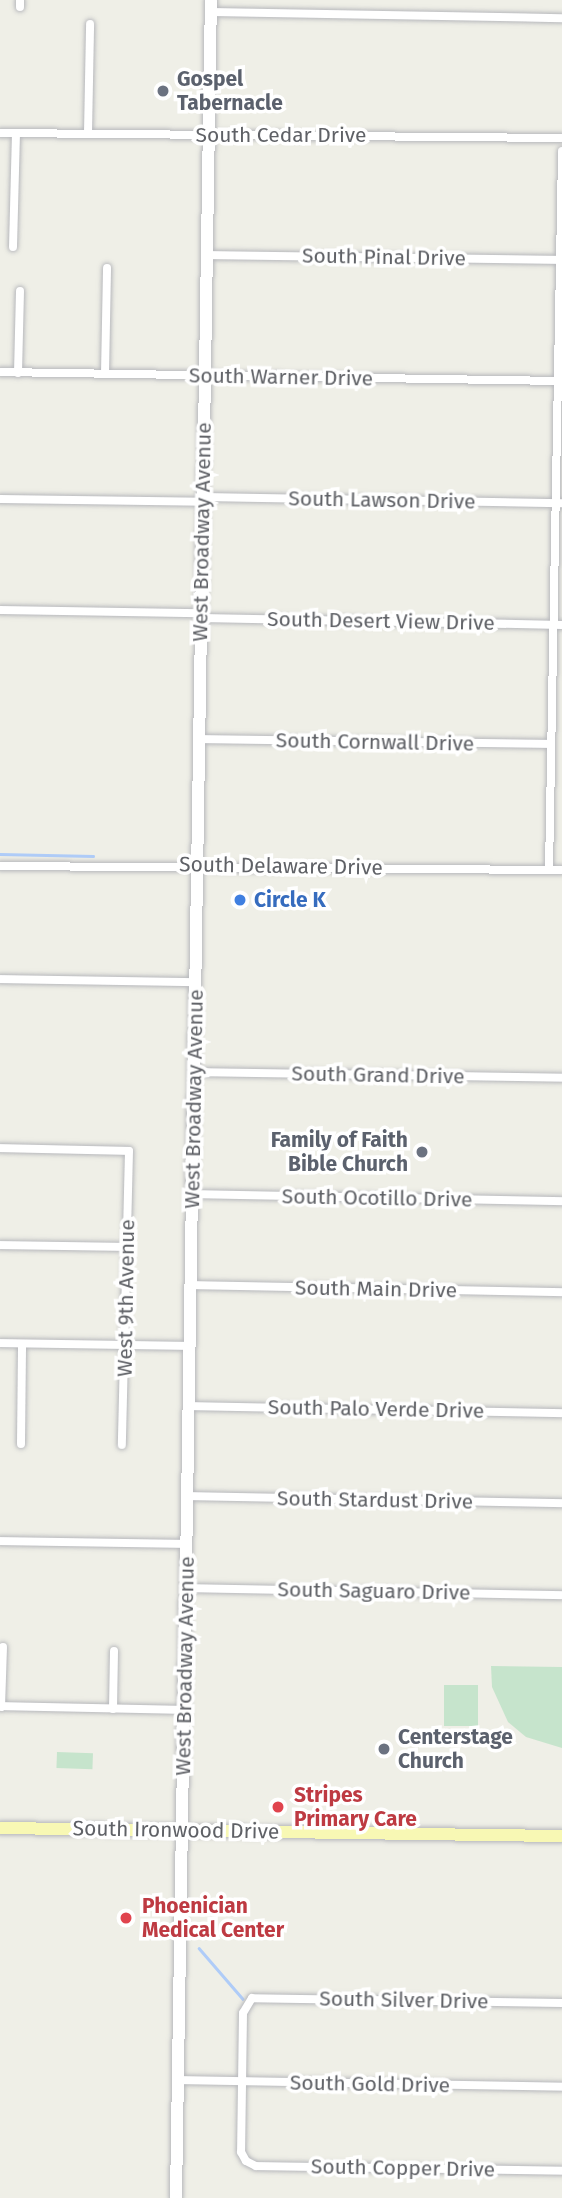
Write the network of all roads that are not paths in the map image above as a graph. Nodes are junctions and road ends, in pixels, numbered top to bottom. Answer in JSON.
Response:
{"nodes":[{"id":1,"x":211,"y":6,"type":"edge"},
{"id":2,"x":562,"y":18,"type":"edge"},
{"id":3,"x":90,"y":24,"type":"dead end"},
{"id":4,"x":0,"y":133,"type":"edge"},
{"id":5,"x":16,"y":133,"type":"junction"},
{"id":6,"x":88,"y":133,"type":"junction"},
{"id":7,"x":209,"y":133,"type":"junction"},
{"id":8,"x":562,"y":138,"type":"edge"},
{"id":9,"x":562,"y":151,"type":"edge"},
{"id":10,"x":13,"y":247,"type":"dead end"},
{"id":11,"x":207,"y":255,"type":"junction"},
{"id":12,"x":561,"y":260,"type":"edge"},
{"id":13,"x":107,"y":268,"type":"dead end"},
{"id":14,"x":20,"y":290,"type":"dead end"},
{"id":15,"x":0,"y":372,"type":"edge"},
{"id":16,"x":18,"y":373,"type":"junction"},
{"id":17,"x":104,"y":374,"type":"junction"},
{"id":18,"x":205,"y":375,"type":"junction"},
{"id":19,"x":560,"y":381,"type":"edge"},
{"id":20,"x":0,"y":499,"type":"edge"},
{"id":21,"x":203,"y":499,"type":"junction"},
{"id":22,"x":559,"y":503,"type":"edge"},
{"id":23,"x":0,"y":610,"type":"edge"},
{"id":24,"x":201,"y":615,"type":"junction"},
{"id":25,"x":558,"y":625,"type":"edge"},
{"id":26,"x":199,"y":739,"type":"junction"},
{"id":27,"x":551,"y":744,"type":"junction"},
{"id":28,"x":197,"y":864,"type":"junction"},
{"id":29,"x":0,"y":866,"type":"edge"},
{"id":30,"x":549,"y":870,"type":"junction"},
{"id":31,"x":562,"y":870,"type":"edge"},
{"id":32,"x":0,"y":979,"type":"edge"},
{"id":33,"x":195,"y":982,"type":"junction"},
{"id":34,"x":194,"y":1072,"type":"junction"},
{"id":35,"x":562,"y":1078,"type":"edge"},
{"id":36,"x":0,"y":1148,"type":"edge"},
{"id":37,"x":192,"y":1194,"type":"junction"},
{"id":38,"x":562,"y":1201,"type":"edge"},
{"id":39,"x":0,"y":1245,"type":"edge"},
{"id":40,"x":127,"y":1247,"type":"junction"},
{"id":41,"x":191,"y":1286,"type":"junction"},
{"id":42,"x":562,"y":1292,"type":"edge"},
{"id":43,"x":0,"y":1343,"type":"edge"},
{"id":44,"x":22,"y":1343,"type":"junction"},
{"id":45,"x":125,"y":1345,"type":"junction"},
{"id":46,"x":190,"y":1346,"type":"junction"},
{"id":47,"x":189,"y":1406,"type":"junction"},
{"id":48,"x":562,"y":1413,"type":"edge"},
{"id":49,"x":21,"y":1444,"type":"dead end"},
{"id":50,"x":122,"y":1445,"type":"dead end"},
{"id":51,"x":188,"y":1496,"type":"junction"},
{"id":52,"x":562,"y":1503,"type":"edge"},
{"id":53,"x":0,"y":1541,"type":"edge"},
{"id":54,"x":187,"y":1544,"type":"junction"},
{"id":55,"x":186,"y":1588,"type":"junction"},
{"id":56,"x":562,"y":1595,"type":"edge"},
{"id":57,"x":3,"y":1647,"type":"dead end"},
{"id":58,"x":114,"y":1651,"type":"dead end"},
{"id":59,"x":1,"y":1707,"type":"edge"},
{"id":60,"x":113,"y":1709,"type":"junction"},
{"id":61,"x":184,"y":1710,"type":"junction"},
{"id":62,"x":0,"y":1828,"type":"edge"},
{"id":63,"x":182,"y":1830,"type":"junction"},
{"id":64,"x":562,"y":1836,"type":"edge"},
{"id":65,"x":562,"y":2003,"type":"edge"},
{"id":66,"x":178,"y":2080,"type":"junction"},
{"id":67,"x":243,"y":2081,"type":"junction"},
{"id":68,"x":562,"y":2087,"type":"edge"},
{"id":69,"x":562,"y":2171,"type":"edge"},
{"id":70,"x":176,"y":2198,"type":"edge"}],
"edges":[{"from":1,"to":2,"type":"street"},
{"from":1,"to":7,"type":"main road","name":"West Broadway Avenue"},
{"from":3,"to":6,"type":"street"},
{"from":4,"to":5,"type":"street","name":"South Cedar Drive"},
{"from":5,"to":6,"type":"street","name":"South Cedar Drive"},
{"from":5,"to":10,"type":"street"},
{"from":6,"to":7,"type":"street","name":"South Cedar Drive"},
{"from":7,"to":8,"type":"street","name":"South Cedar Drive"},
{"from":7,"to":11,"type":"main road","name":"West Broadway Avenue"},
{"from":9,"to":12,"type":"street"},
{"from":11,"to":12,"type":"street","name":"South Pinal Drive"},
{"from":11,"to":18,"type":"main road","name":"West Broadway Avenue"},
{"from":12,"to":19,"type":"street"},
{"from":13,"to":17,"type":"street"},
{"from":14,"to":16,"type":"street"},
{"from":15,"to":16,"type":"street","name":"South Warner Drive"},
{"from":16,"to":17,"type":"street","name":"South Warner Drive"},
{"from":17,"to":18,"type":"street","name":"South Warner Drive"},
{"from":18,"to":19,"type":"street","name":"South Warner Drive"},
{"from":18,"to":21,"type":"main road","name":"West Broadway Avenue"},
{"from":19,"to":22,"type":"street"},
{"from":20,"to":21,"type":"street","name":"South Lawson Drive"},
{"from":21,"to":22,"type":"street","name":"South Lawson Drive"},
{"from":21,"to":24,"type":"main road","name":"West Broadway Avenue"},
{"from":22,"to":25,"type":"street"},
{"from":23,"to":24,"type":"street","name":"South Desert View Drive"},
{"from":24,"to":25,"type":"street","name":"South Desert View Drive"},
{"from":24,"to":26,"type":"main road","name":"West Broadway Avenue"},
{"from":25,"to":27,"type":"street"},
{"from":26,"to":27,"type":"street","name":"South Cornwall Drive"},
{"from":26,"to":28,"type":"main road","name":"West Broadway Avenue"},
{"from":27,"to":30,"type":"street"},
{"from":28,"to":29,"type":"street","name":"South Delaware Drive"},
{"from":28,"to":30,"type":"street","name":"South Delaware Drive"},
{"from":28,"to":33,"type":"main road","name":"West Broadway Avenue"},
{"from":30,"to":31,"type":"street","name":"South Delaware Drive"},
{"from":32,"to":33,"type":"street"},
{"from":33,"to":34,"type":"main road","name":"West Broadway Avenue"},
{"from":34,"to":35,"type":"street","name":"South Grand Drive"},
{"from":34,"to":37,"type":"main road","name":"West Broadway Avenue"},
{"from":36,"to":40,"type":"street","name":"West 9th Avenue"},
{"from":37,"to":38,"type":"street","name":"South Ocotillo Drive"},
{"from":37,"to":41,"type":"main road","name":"West Broadway Avenue"},
{"from":39,"to":40,"type":"street"},
{"from":40,"to":45,"type":"street","name":"West 9th Avenue"},
{"from":41,"to":42,"type":"street","name":"South Main Drive"},
{"from":41,"to":46,"type":"main road","name":"West Broadway Avenue"},
{"from":43,"to":44,"type":"street"},
{"from":44,"to":45,"type":"street"},
{"from":44,"to":49,"type":"street"},
{"from":45,"to":46,"type":"street"},
{"from":45,"to":50,"type":"street","name":"West 9th Avenue"},
{"from":46,"to":47,"type":"main road","name":"West Broadway Avenue"},
{"from":47,"to":48,"type":"street","name":"South Palo Verde Drive"},
{"from":47,"to":51,"type":"main road","name":"West Broadway Avenue"},
{"from":51,"to":52,"type":"street","name":"South Stardust Drive"},
{"from":51,"to":54,"type":"main road","name":"West Broadway Avenue"},
{"from":53,"to":54,"type":"street"},
{"from":54,"to":55,"type":"main road","name":"West Broadway Avenue"},
{"from":55,"to":56,"type":"street","name":"South Saguaro Drive"},
{"from":55,"to":61,"type":"main road","name":"West Broadway Avenue"},
{"from":57,"to":59,"type":"street"},
{"from":58,"to":60,"type":"street"},
{"from":59,"to":60,"type":"street"},
{"from":60,"to":61,"type":"street"},
{"from":61,"to":63,"type":"main road","name":"West Broadway Avenue"},
{"from":62,"to":63,"type":"main road","name":"South Ironwood Drive"},
{"from":63,"to":64,"type":"main road","name":"South Ironwood Drive"},
{"from":63,"to":66,"type":"main road","name":"West Broadway Avenue"},
{"from":65,"to":67,"type":"street","name":"South Silver Drive"},
{"from":66,"to":67,"type":"street","name":"South Gold Drive"},
{"from":66,"to":70,"type":"main road","name":"West Broadway Avenue"},
{"from":67,"to":68,"type":"street","name":"South Gold Drive"},
{"from":67,"to":69,"type":"street","name":"South Copper Drive"}]}
